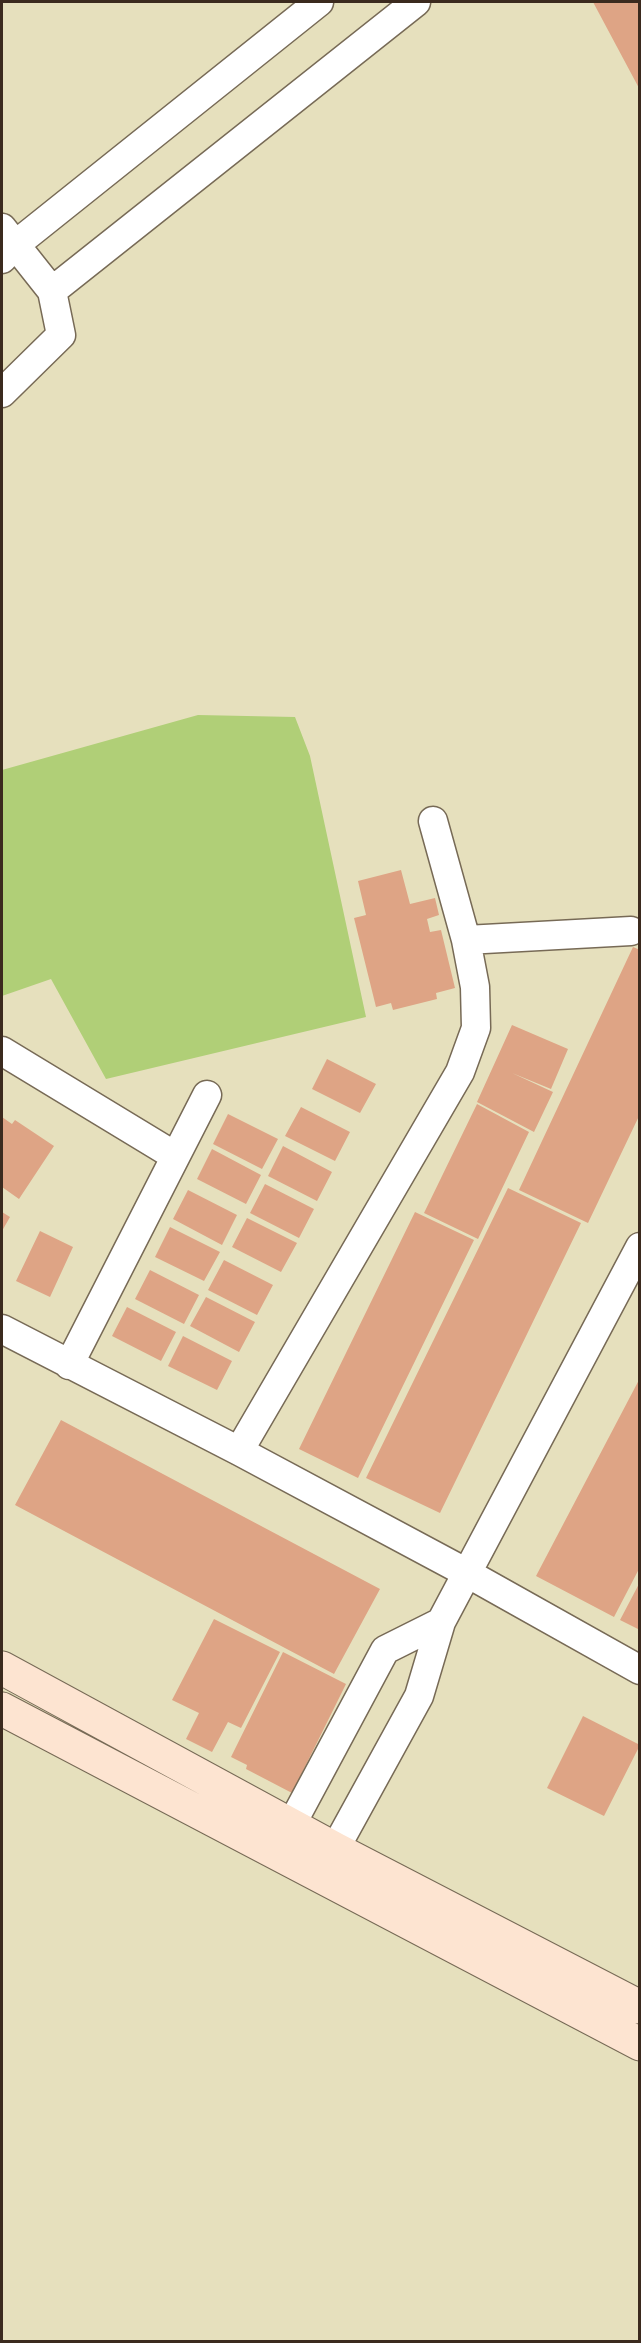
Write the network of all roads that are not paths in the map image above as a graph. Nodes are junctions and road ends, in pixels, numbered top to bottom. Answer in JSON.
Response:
{"nodes":[{"id":1,"x":319,"y":2,"type":"edge"},
{"id":2,"x":416,"y":2,"type":"edge"},
{"id":3,"x":6,"y":244,"type":"edge"},
{"id":4,"x":52,"y":291,"type":"junction"},
{"id":5,"x":2,"y":393,"type":"edge"},
{"id":6,"x":433,"y":821,"type":"dead end"},
{"id":7,"x":631,"y":931,"type":"dead end"},
{"id":8,"x":466,"y":940,"type":"junction"},
{"id":9,"x":2,"y":1051,"type":"edge"},
{"id":10,"x":207,"y":1095,"type":"dead end"},
{"id":11,"x":176,"y":1156,"type":"junction"},
{"id":12,"x":639,"y":1247,"type":"edge"},
{"id":13,"x":2,"y":1329,"type":"edge"},
{"id":14,"x":69,"y":1365,"type":"junction"},
{"id":15,"x":239,"y":1451,"type":"junction"},
{"id":16,"x":467,"y":1573,"type":"junction"},
{"id":17,"x":441,"y":1622,"type":"junction"},
{"id":18,"x":2,"y":1668,"type":"edge"},
{"id":19,"x":639,"y":1670,"type":"edge"},
{"id":20,"x":2,"y":1709,"type":"edge"},
{"id":21,"x":284,"y":1839,"type":"junction"},
{"id":22,"x":327,"y":1862,"type":"junction"},
{"id":23,"x":639,"y":2007,"type":"edge"},
{"id":24,"x":639,"y":2044,"type":"edge"}],
"edges":[{"from":1,"to":3,"type":"street"},
{"from":2,"to":4,"type":"street"},
{"from":3,"to":4,"type":"street"},
{"from":4,"to":5,"type":"street"},
{"from":6,"to":8,"type":"street"},
{"from":7,"to":8,"type":"street"},
{"from":8,"to":15,"type":"street"},
{"from":9,"to":11,"type":"street"},
{"from":10,"to":11,"type":"street"},
{"from":11,"to":14,"type":"street"},
{"from":12,"to":16,"type":"street"},
{"from":13,"to":14,"type":"street"},
{"from":14,"to":15,"type":"street"},
{"from":15,"to":16,"type":"street"},
{"from":16,"to":17,"type":"street"},
{"from":16,"to":19,"type":"street"},
{"from":17,"to":21,"type":"street"},
{"from":17,"to":22,"type":"street"},
{"from":18,"to":21,"type":"street"},
{"from":20,"to":21,"type":"street"},
{"from":21,"to":22,"type":"street"},
{"from":22,"to":23,"type":"street"},
{"from":22,"to":24,"type":"street"}]}
